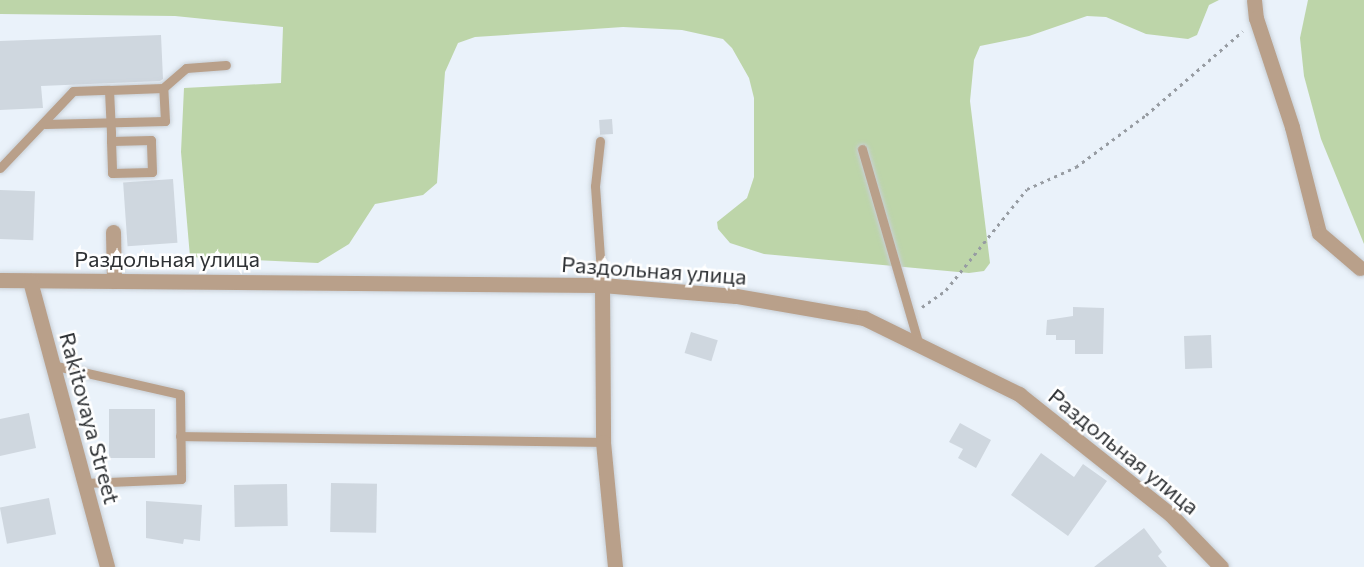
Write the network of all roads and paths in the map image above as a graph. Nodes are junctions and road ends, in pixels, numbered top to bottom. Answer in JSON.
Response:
{"nodes":[{"id":1,"x":1254,"y":0,"type":"edge"},
{"id":2,"x":1256,"y":18,"type":"junction"},
{"id":3,"x":226,"y":65,"type":"dead end"},
{"id":4,"x":164,"y":88,"type":"junction"},
{"id":5,"x":109,"y":90,"type":"junction"},
{"id":6,"x":110,"y":123,"type":"junction"},
{"id":7,"x":45,"y":124,"type":"junction"},
{"id":8,"x":111,"y":141,"type":"junction"},
{"id":9,"x":600,"y":141,"type":"dead end"},
{"id":10,"x":862,"y":149,"type":"dead end"},
{"id":11,"x":0,"y":168,"type":"edge"},
{"id":12,"x":112,"y":232,"type":"dead end"},
{"id":13,"x":1360,"y":268,"type":"dead end"},
{"id":14,"x":0,"y":280,"type":"edge"},
{"id":15,"x":30,"y":280,"type":"junction"},
{"id":16,"x":114,"y":281,"type":"junction"},
{"id":17,"x":602,"y":285,"type":"junction"},
{"id":18,"x":910,"y":315,"type":"junction"},
{"id":19,"x":919,"y":345,"type":"junction"},
{"id":20,"x":52,"y":365,"type":"junction"},
{"id":21,"x":180,"y":436,"type":"junction"},
{"id":22,"x":603,"y":442,"type":"junction"},
{"id":23,"x":84,"y":483,"type":"junction"},
{"id":24,"x":107,"y":567,"type":"edge"},
{"id":25,"x":615,"y":567,"type":"edge"},
{"id":26,"x":1221,"y":567,"type":"edge"}],
"edges":[{"from":1,"to":2,"type":"street"},
{"from":2,"to":13,"type":"street"},
{"from":2,"to":18,"type":"path"},
{"from":3,"to":4,"type":"lane"},
{"from":4,"to":5,"type":"lane"},
{"from":4,"to":6,"type":"lane"},
{"from":5,"to":6,"type":"lane"},
{"from":5,"to":7,"type":"lane"},
{"from":6,"to":7,"type":"lane"},
{"from":6,"to":8,"type":"lane"},
{"from":7,"to":11,"type":"lane"},
{"from":8,"to":8,"type":"lane"},
{"from":9,"to":17,"type":"lane"},
{"from":10,"to":18,"type":"lane"},
{"from":12,"to":16,"type":"street"},
{"from":14,"to":15,"type":"street","name":"Раздольная улица"},
{"from":15,"to":16,"type":"street","name":"Раздольная улица"},
{"from":15,"to":20,"type":"street","name":"Rakitovaya Street"},
{"from":16,"to":17,"type":"street","name":"Раздольная улица"},
{"from":17,"to":19,"type":"street","name":"Раздольная улица"},
{"from":17,"to":22,"type":"street"},
{"from":18,"to":19,"type":"lane"},
{"from":19,"to":26,"type":"street","name":"Раздольная улица"},
{"from":20,"to":21,"type":"lane"},
{"from":20,"to":23,"type":"street","name":"Rakitovaya Street"},
{"from":21,"to":22,"type":"lane"},
{"from":21,"to":23,"type":"lane"},
{"from":22,"to":25,"type":"street"},
{"from":23,"to":24,"type":"street","name":"Rakitovaya Street"}]}
